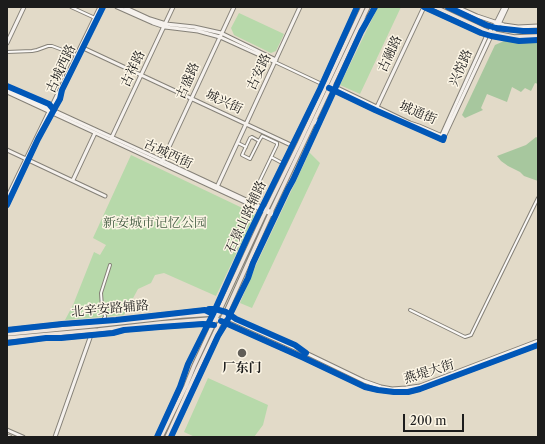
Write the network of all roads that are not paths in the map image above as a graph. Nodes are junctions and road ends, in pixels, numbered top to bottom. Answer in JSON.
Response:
{"nodes":[{"id":1,"x":24,"y":7,"type":"edge"},
{"id":2,"x":71,"y":7,"type":"edge"},
{"id":3,"x":100,"y":7,"type":"edge"},
{"id":4,"x":103,"y":7,"type":"edge"},
{"id":5,"x":117,"y":7,"type":"edge"},
{"id":6,"x":124,"y":7,"type":"edge"},
{"id":7,"x":173,"y":7,"type":"edge"},
{"id":8,"x":234,"y":7,"type":"edge"},
{"id":9,"x":300,"y":7,"type":"edge"},
{"id":10,"x":357,"y":7,"type":"edge"},
{"id":11,"x":363,"y":7,"type":"edge"},
{"id":12,"x":368,"y":7,"type":"edge"},
{"id":13,"x":424,"y":7,"type":"edge"},
{"id":14,"x":435,"y":7,"type":"edge"},
{"id":15,"x":448,"y":7,"type":"edge"},
{"id":16,"x":457,"y":7,"type":"edge"},
{"id":17,"x":505,"y":7,"type":"edge"},
{"id":18,"x":374,"y":8,"type":"edge"},
{"id":19,"x":95,"y":18,"type":"junction"},
{"id":20,"x":498,"y":24,"type":"junction"},
{"id":21,"x":165,"y":26,"type":"junction"},
{"id":22,"x":538,"y":26,"type":"edge"},
{"id":23,"x":359,"y":28,"type":"junction"},
{"id":24,"x":494,"y":28,"type":"junction"},
{"id":25,"x":538,"y":30,"type":"edge"},
{"id":26,"x":490,"y":34,"type":"junction"},
{"id":27,"x":221,"y":35,"type":"junction"},
{"id":28,"x":538,"y":36,"type":"edge"},
{"id":29,"x":538,"y":40,"type":"edge"},
{"id":30,"x":7,"y":44,"type":"edge"},
{"id":31,"x":82,"y":47,"type":"junction"},
{"id":32,"x":7,"y":52,"type":"edge"},
{"id":33,"x":76,"y":55,"type":"junction"},
{"id":34,"x":275,"y":61,"type":"junction"},
{"id":35,"x":141,"y":76,"type":"junction"},
{"id":36,"x":327,"y":86,"type":"junction"},
{"id":37,"x":334,"y":89,"type":"junction"},
{"id":38,"x":7,"y":90,"type":"edge"},
{"id":39,"x":191,"y":98,"type":"junction"},
{"id":40,"x":376,"y":109,"type":"junction"},
{"id":41,"x":51,"y":111,"type":"junction"},
{"id":42,"x":320,"y":120,"type":"junction"},
{"id":43,"x":246,"y":124,"type":"junction"},
{"id":44,"x":313,"y":124,"type":"junction"},
{"id":45,"x":95,"y":133,"type":"junction"},
{"id":46,"x":442,"y":137,"type":"joint"},
{"id":47,"x":112,"y":139,"type":"junction"},
{"id":48,"x":259,"y":140,"type":"junction"},
{"id":49,"x":238,"y":143,"type":"junction"},
{"id":50,"x":299,"y":144,"type":"junction"},
{"id":51,"x":293,"y":146,"type":"junction"},
{"id":52,"x":246,"y":147,"type":"junction"},
{"id":53,"x":7,"y":150,"type":"edge"},
{"id":54,"x":271,"y":157,"type":"junction"},
{"id":55,"x":27,"y":159,"type":"junction"},
{"id":56,"x":162,"y":162,"type":"junction"},
{"id":57,"x":284,"y":164,"type":"junction"},
{"id":58,"x":73,"y":180,"type":"junction"},
{"id":59,"x":217,"y":188,"type":"junction"},
{"id":60,"x":105,"y":196,"type":"dead end"},
{"id":61,"x":252,"y":197,"type":"dead end"},
{"id":62,"x":7,"y":198,"type":"edge"},
{"id":63,"x":538,"y":198,"type":"edge"},
{"id":64,"x":7,"y":205,"type":"edge"},
{"id":65,"x":262,"y":209,"type":"junction"},
{"id":66,"x":266,"y":211,"type":"junction"},
{"id":67,"x":271,"y":213,"type":"junction"},
{"id":68,"x":275,"y":215,"type":"junction"},
{"id":69,"x":110,"y":265,"type":"dead end"},
{"id":70,"x":240,"y":266,"type":"junction"},
{"id":71,"x":229,"y":279,"type":"junction"},
{"id":72,"x":410,"y":310,"type":"dead end"},
{"id":73,"x":215,"y":314,"type":"junction"},
{"id":74,"x":224,"y":316,"type":"junction"},
{"id":75,"x":210,"y":319,"type":"junction"},
{"id":76,"x":215,"y":319,"type":"junction"},
{"id":77,"x":228,"y":319,"type":"junction"},
{"id":78,"x":116,"y":320,"type":"junction"},
{"id":79,"x":104,"y":321,"type":"junction"},
{"id":80,"x":221,"y":321,"type":"junction"},
{"id":81,"x":123,"y":323,"type":"junction"},
{"id":82,"x":208,"y":324,"type":"junction"},
{"id":83,"x":226,"y":324,"type":"junction"},
{"id":84,"x":140,"y":325,"type":"junction"},
{"id":85,"x":213,"y":325,"type":"junction"},
{"id":86,"x":152,"y":328,"type":"junction"},
{"id":87,"x":32,"y":329,"type":"junction"},
{"id":88,"x":8,"y":331,"type":"edge"},
{"id":89,"x":91,"y":334,"type":"junction"},
{"id":90,"x":30,"y":336,"type":"junction"},
{"id":91,"x":7,"y":338,"type":"edge"},
{"id":92,"x":46,"y":338,"type":"junction"},
{"id":93,"x":538,"y":341,"type":"edge"},
{"id":94,"x":7,"y":343,"type":"edge"},
{"id":95,"x":538,"y":345,"type":"edge"},
{"id":96,"x":186,"y":386,"type":"junction"},
{"id":97,"x":175,"y":398,"type":"junction"},
{"id":98,"x":7,"y":430,"type":"edge"},
{"id":99,"x":7,"y":436,"type":"edge"},
{"id":100,"x":10,"y":437,"type":"edge"},
{"id":101,"x":23,"y":437,"type":"edge"},
{"id":102,"x":55,"y":437,"type":"edge"},
{"id":103,"x":157,"y":437,"type":"edge"},
{"id":104,"x":161,"y":437,"type":"edge"},
{"id":105,"x":167,"y":437,"type":"edge"},
{"id":106,"x":171,"y":437,"type":"edge"}],
"edges":[{"from":1,"to":30,"type":"street"},
{"from":2,"to":19,"type":"street"},
{"from":3,"to":19,"type":"street","name":"古城西路"},
{"from":4,"to":31,"type":"street","name":"古城西路"},
{"from":5,"to":21,"type":"street"},
{"from":6,"to":21,"type":"street"},
{"from":7,"to":21,"type":"street","name":"古祥路"},
{"from":8,"to":27,"type":"street","name":"古盛路"},
{"from":9,"to":34,"type":"street","name":"古安路"},
{"from":10,"to":36,"type":"street","name":"石景山路辅路"},
{"from":11,"to":36,"type":"main road"},
{"from":12,"to":23,"type":"main road"},
{"from":13,"to":26,"type":"street"},
{"from":13,"to":40,"type":"street","name":"古融路"},
{"from":14,"to":26,"type":"main road"},
{"from":15,"to":24,"type":"main road"},
{"from":16,"to":20,"type":"street"},
{"from":17,"to":20,"type":"street","name":"兴悦路"},
{"from":18,"to":23,"type":"street"},
{"from":18,"to":37,"type":"street","name":"石景山路辅路"},
{"from":19,"to":31,"type":"street","name":"古城西路"},
{"from":20,"to":22,"type":"street"},
{"from":20,"to":24,"type":"street","name":"兴悦路"},
{"from":21,"to":27,"type":"street"},
{"from":21,"to":35,"type":"street","name":"古祥路"},
{"from":23,"to":36,"type":"main road"},
{"from":24,"to":25,"type":"main road"},
{"from":24,"to":26,"type":"street","name":"兴悦路"},
{"from":26,"to":28,"type":"main road"},
{"from":26,"to":29,"type":"street"},
{"from":26,"to":46,"type":"street","name":"兴悦路"},
{"from":27,"to":34,"type":"street"},
{"from":27,"to":39,"type":"street","name":"古盛路"},
{"from":31,"to":33,"type":"street","name":"古城西路"},
{"from":31,"to":35,"type":"street","name":"城兴街"},
{"from":31,"to":41,"type":"street","name":"古城西路"},
{"from":32,"to":33,"type":"street"},
{"from":33,"to":41,"type":"street","name":"古城西路"},
{"from":34,"to":36,"type":"street"},
{"from":34,"to":43,"type":"street","name":"古安路"},
{"from":35,"to":39,"type":"street","name":"城兴街"},
{"from":35,"to":47,"type":"street","name":"古祥路"},
{"from":36,"to":37,"type":"street","name":"城通街"},
{"from":36,"to":44,"type":"main road"},
{"from":36,"to":50,"type":"main road"},
{"from":36,"to":51,"type":"street","name":"石景山路辅路"},
{"from":37,"to":40,"type":"street","name":"城通街"},
{"from":37,"to":42,"type":"street","name":"石景山路辅路"},
{"from":38,"to":41,"type":"street","name":"古城西街"},
{"from":39,"to":43,"type":"street","name":"城兴街"},
{"from":39,"to":56,"type":"street","name":"古盛路"},
{"from":40,"to":46,"type":"street","name":"城通街"},
{"from":41,"to":45,"type":"street","name":"古城西街"},
{"from":41,"to":47,"type":"street","name":"古城西街"},
{"from":41,"to":55,"type":"street","name":"古城西路"},
{"from":42,"to":44,"type":"main road"},
{"from":42,"to":68,"type":"street","name":"石景山路辅路"},
{"from":43,"to":49,"type":"street","name":"古安路"},
{"from":43,"to":51,"type":"street","name":"城兴街"},
{"from":44,"to":67,"type":"main road"},
{"from":45,"to":47,"type":"street","name":"古城西街"},
{"from":45,"to":58,"type":"street"},
{"from":47,"to":56,"type":"street","name":"古城西街"},
{"from":48,"to":52,"type":"street"},
{"from":48,"to":52,"type":"street"},
{"from":48,"to":54,"type":"street"},
{"from":49,"to":52,"type":"street"},
{"from":49,"to":59,"type":"street","name":"古安路"},
{"from":50,"to":57,"type":"street"},
{"from":50,"to":66,"type":"main road"},
{"from":51,"to":57,"type":"street","name":"石景山路辅路"},
{"from":53,"to":55,"type":"street"},
{"from":54,"to":57,"type":"street"},
{"from":54,"to":61,"type":"street"},
{"from":55,"to":58,"type":"street"},
{"from":55,"to":62,"type":"street","name":"古城西路"},
{"from":55,"to":64,"type":"street","name":"古城西路"},
{"from":56,"to":59,"type":"street","name":"古城西街"},
{"from":57,"to":65,"type":"street","name":"石景山路辅路"},
{"from":58,"to":60,"type":"street"},
{"from":59,"to":65,"type":"street","name":"古城西街"},
{"from":63,"to":72,"type":"street"},
{"from":65,"to":66,"type":"street","name":"古城西街"},
{"from":65,"to":71,"type":"street","name":"石景山路辅路"},
{"from":66,"to":67,"type":"street","name":"古城西街"},
{"from":66,"to":70,"type":"main road"},
{"from":67,"to":68,"type":"street","name":"古城西街"},
{"from":67,"to":74,"type":"main road"},
{"from":68,"to":77,"type":"street","name":"石景山路辅路"},
{"from":69,"to":79,"type":"street"},
{"from":70,"to":71,"type":"street"},
{"from":70,"to":73,"type":"main road"},
{"from":71,"to":73,"type":"street","name":"石景山路辅路"},
{"from":73,"to":74,"type":"main road"},
{"from":73,"to":75,"type":"street","name":"石景山路辅路"},
{"from":73,"to":76,"type":"main road"},
{"from":73,"to":78,"type":"street","name":"北辛安路辅路"},
{"from":73,"to":81,"type":"main road"},
{"from":74,"to":77,"type":"street","name":"燕堤大街"},
{"from":74,"to":80,"type":"main road"},
{"from":75,"to":76,"type":"main road"},
{"from":75,"to":82,"type":"street","name":"石景山路辅路"},
{"from":75,"to":84,"type":"main road"},
{"from":76,"to":80,"type":"main road"},
{"from":76,"to":85,"type":"main road"},
{"from":77,"to":83,"type":"street","name":"石景山路辅路"},
{"from":77,"to":93,"type":"street","name":"燕堤大街"},
{"from":78,"to":79,"type":"street","name":"北辛安路辅路"},
{"from":78,"to":81,"type":"street"},
{"from":79,"to":87,"type":"street","name":"北辛安路辅路"},
{"from":80,"to":83,"type":"street","name":"燕堤大街"},
{"from":80,"to":105,"type":"main road"},
{"from":81,"to":87,"type":"main road"},
{"from":82,"to":85,"type":"street","name":"北辛安路辅路"},
{"from":82,"to":86,"type":"street","name":"北辛安路辅路"},
{"from":82,"to":97,"type":"street","name":"石景山路辅路"},
{"from":83,"to":95,"type":"street","name":"燕堤大街"},
{"from":83,"to":106,"type":"street","name":"石景山路辅路"},
{"from":84,"to":86,"type":"street"},
{"from":84,"to":90,"type":"main road"},
{"from":85,"to":96,"type":"main road"},
{"from":86,"to":89,"type":"street","name":"北辛安路辅路"},
{"from":87,"to":88,"type":"street","name":"北辛安路辅路"},
{"from":87,"to":88,"type":"main road"},
{"from":89,"to":92,"type":"street","name":"北辛安路辅路"},
{"from":89,"to":102,"type":"street"},
{"from":90,"to":91,"type":"main road"},
{"from":90,"to":92,"type":"street"},
{"from":92,"to":94,"type":"street","name":"北辛安路辅路"},
{"from":96,"to":97,"type":"street"},
{"from":96,"to":104,"type":"main road"},
{"from":97,"to":103,"type":"street","name":"石景山路辅路"},
{"from":98,"to":101,"type":"street"},
{"from":99,"to":100,"type":"street"}]}
